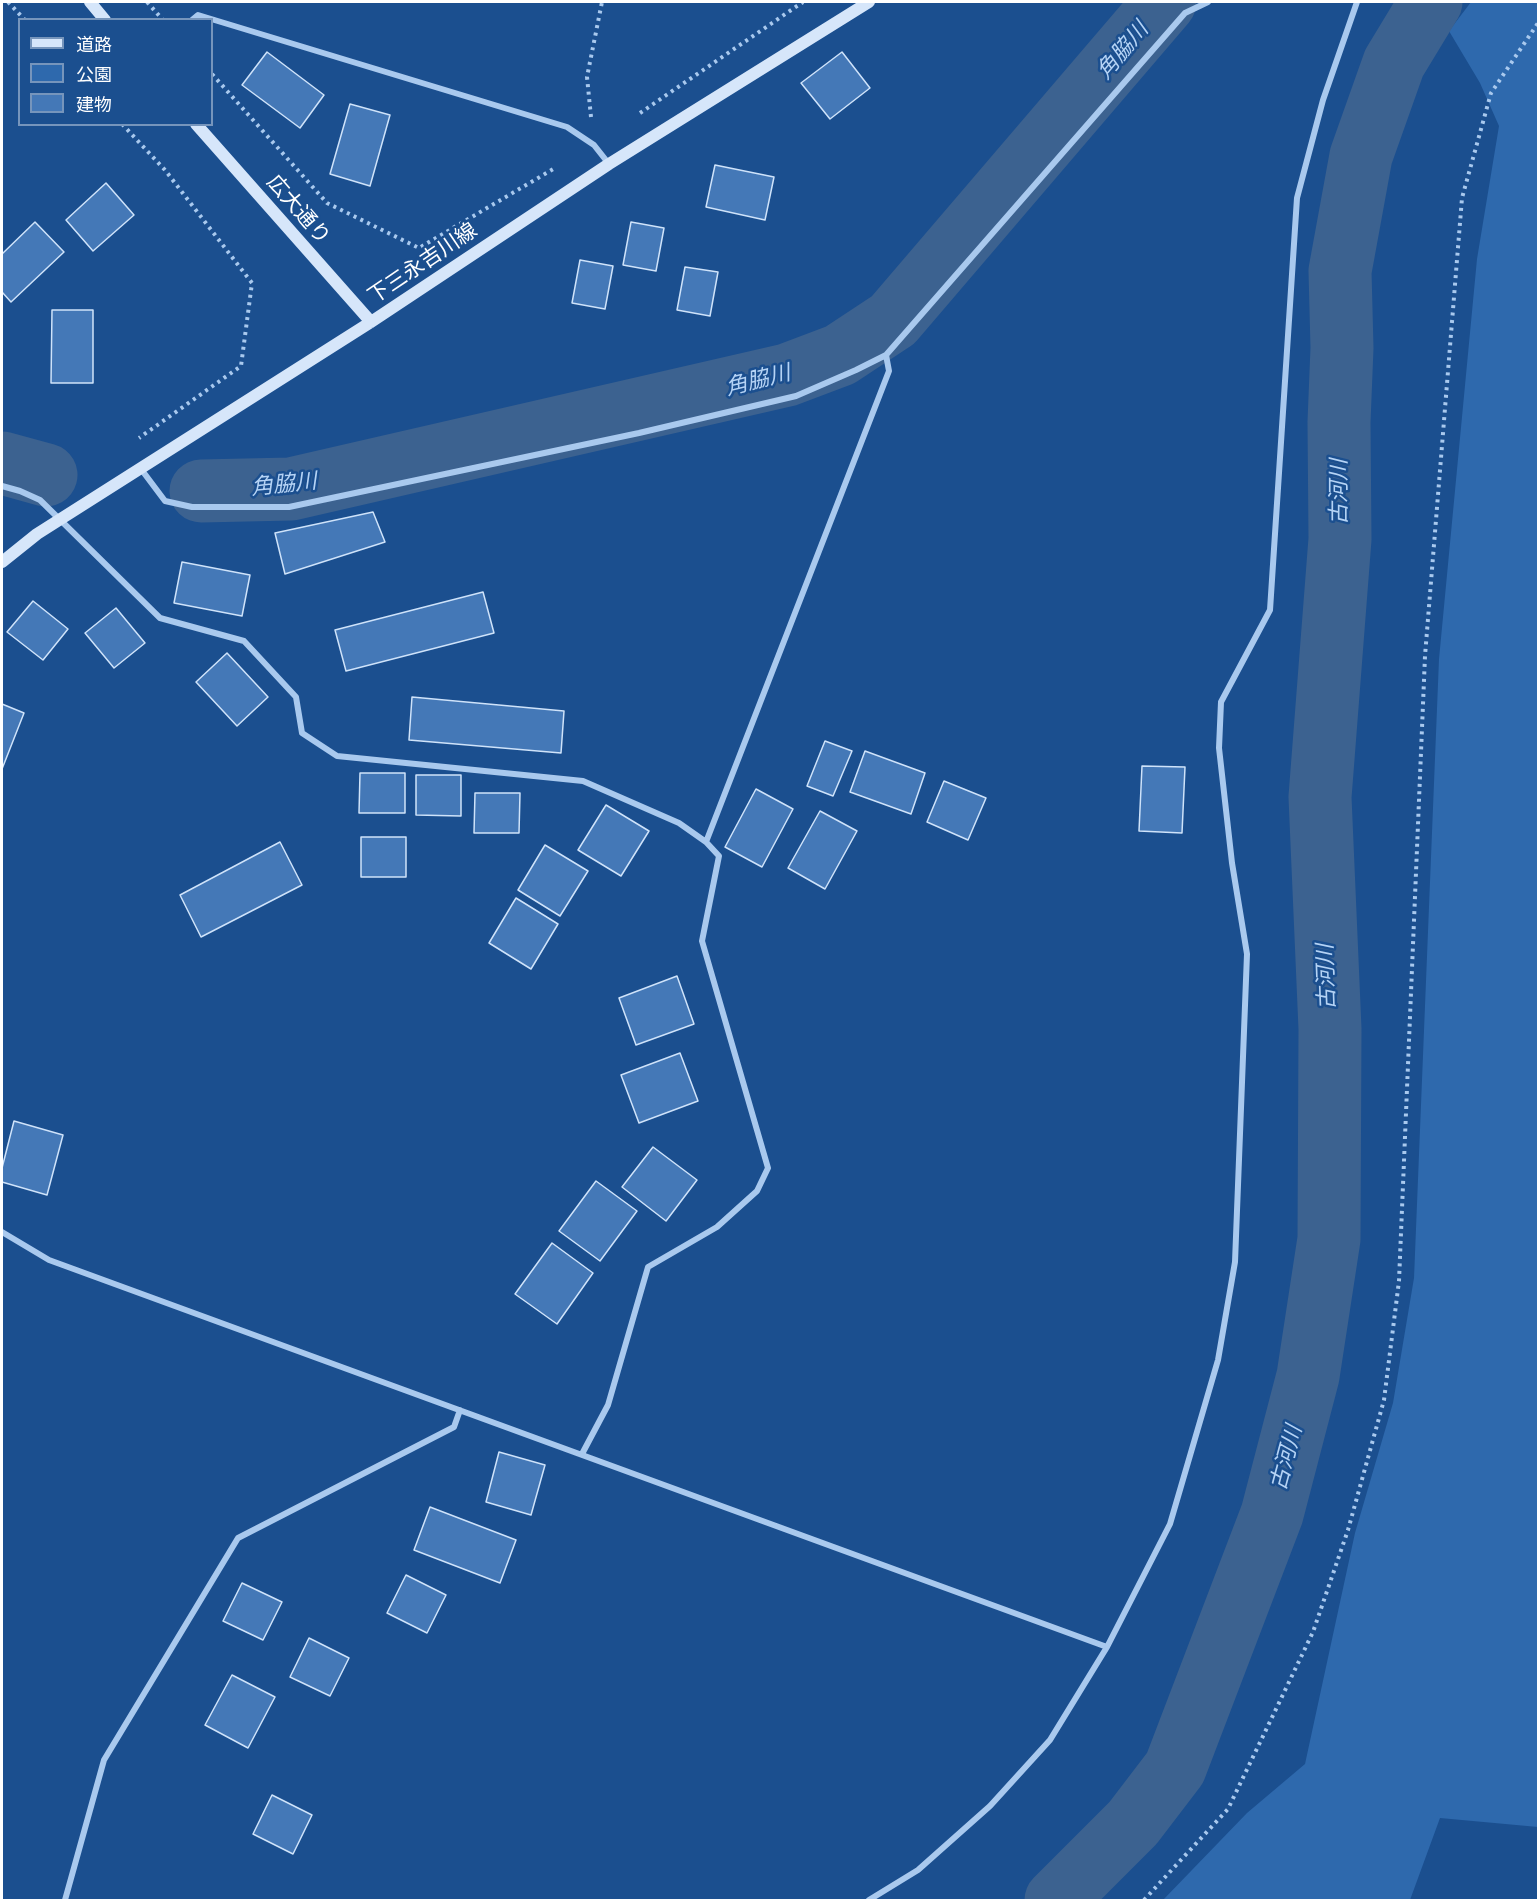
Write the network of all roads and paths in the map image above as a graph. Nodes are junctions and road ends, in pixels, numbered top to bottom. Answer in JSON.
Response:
{"nodes":[{"id":1,"x":8,"y":2,"type":"edge"},
{"id":2,"x":90,"y":2,"type":"edge"},
{"id":3,"x":147,"y":2,"type":"edge"},
{"id":4,"x":602,"y":2,"type":"edge"},
{"id":5,"x":802,"y":2,"type":"edge"},
{"id":6,"x":869,"y":2,"type":"edge"},
{"id":7,"x":1208,"y":2,"type":"edge"},
{"id":8,"x":1357,"y":2,"type":"edge"},
{"id":9,"x":23,"y":18,"type":"edge"},
{"id":10,"x":103,"y":18,"type":"edge"},
{"id":11,"x":161,"y":18,"type":"edge"},
{"id":12,"x":194,"y":18,"type":"edge"},
{"id":13,"x":208,"y":18,"type":"edge"},
{"id":14,"x":213,"y":20,"type":"edge"},
{"id":15,"x":1539,"y":23,"type":"edge"},
{"id":16,"x":213,"y":75,"type":"edge"},
{"id":17,"x":632,"y":119,"type":"dead end"},
{"id":18,"x":124,"y":126,"type":"edge"},
{"id":19,"x":198,"y":126,"type":"edge"},
{"id":20,"x":594,"y":145,"type":"junction"},
{"id":21,"x":609,"y":164,"type":"junction"},
{"id":22,"x":371,"y":322,"type":"junction"},
{"id":23,"x":886,"y":355,"type":"junction"},
{"id":24,"x":135,"y":440,"type":"dead end"},
{"id":25,"x":141,"y":469,"type":"junction"},
{"id":26,"x":2,"y":486,"type":"edge"},
{"id":27,"x":60,"y":520,"type":"junction"},
{"id":28,"x":2,"y":562,"type":"edge"},
{"id":29,"x":706,"y":842,"type":"junction"},
{"id":30,"x":2,"y":1232,"type":"edge"},
{"id":31,"x":460,"y":1410,"type":"junction"},
{"id":32,"x":582,"y":1454,"type":"junction"},
{"id":33,"x":1107,"y":1647,"type":"junction"},
{"id":34,"x":65,"y":1900,"type":"edge"},
{"id":35,"x":869,"y":1900,"type":"edge"},
{"id":36,"x":1144,"y":1900,"type":"edge"}],
"edges":[{"from":1,"to":9,"type":"path"},
{"from":2,"to":10,"type":"main road"},
{"from":3,"to":11,"type":"path"},
{"from":4,"to":20,"type":"path"},
{"from":5,"to":17,"type":"path"},
{"from":6,"to":21,"type":"main road","name":"下三永吉川線"},
{"from":7,"to":23,"type":"street"},
{"from":8,"to":33,"type":"street"},
{"from":12,"to":13,"type":"street"},
{"from":14,"to":20,"type":"street"},
{"from":15,"to":36,"type":"path"},
{"from":16,"to":20,"type":"path"},
{"from":18,"to":24,"type":"path"},
{"from":19,"to":22,"type":"main road","name":"広大通り"},
{"from":20,"to":21,"type":"street"},
{"from":21,"to":22,"type":"main road","name":"下三永吉川線"},
{"from":22,"to":25,"type":"main road","name":"下三永吉川線"},
{"from":23,"to":25,"type":"street"},
{"from":23,"to":29,"type":"street"},
{"from":25,"to":27,"type":"main road","name":"下三永吉川線"},
{"from":26,"to":27,"type":"street"},
{"from":27,"to":28,"type":"main road","name":"下三永吉川線"},
{"from":27,"to":29,"type":"street"},
{"from":29,"to":32,"type":"street"},
{"from":30,"to":31,"type":"street"},
{"from":31,"to":32,"type":"street"},
{"from":31,"to":34,"type":"street"},
{"from":32,"to":33,"type":"street"},
{"from":33,"to":35,"type":"street"}]}
